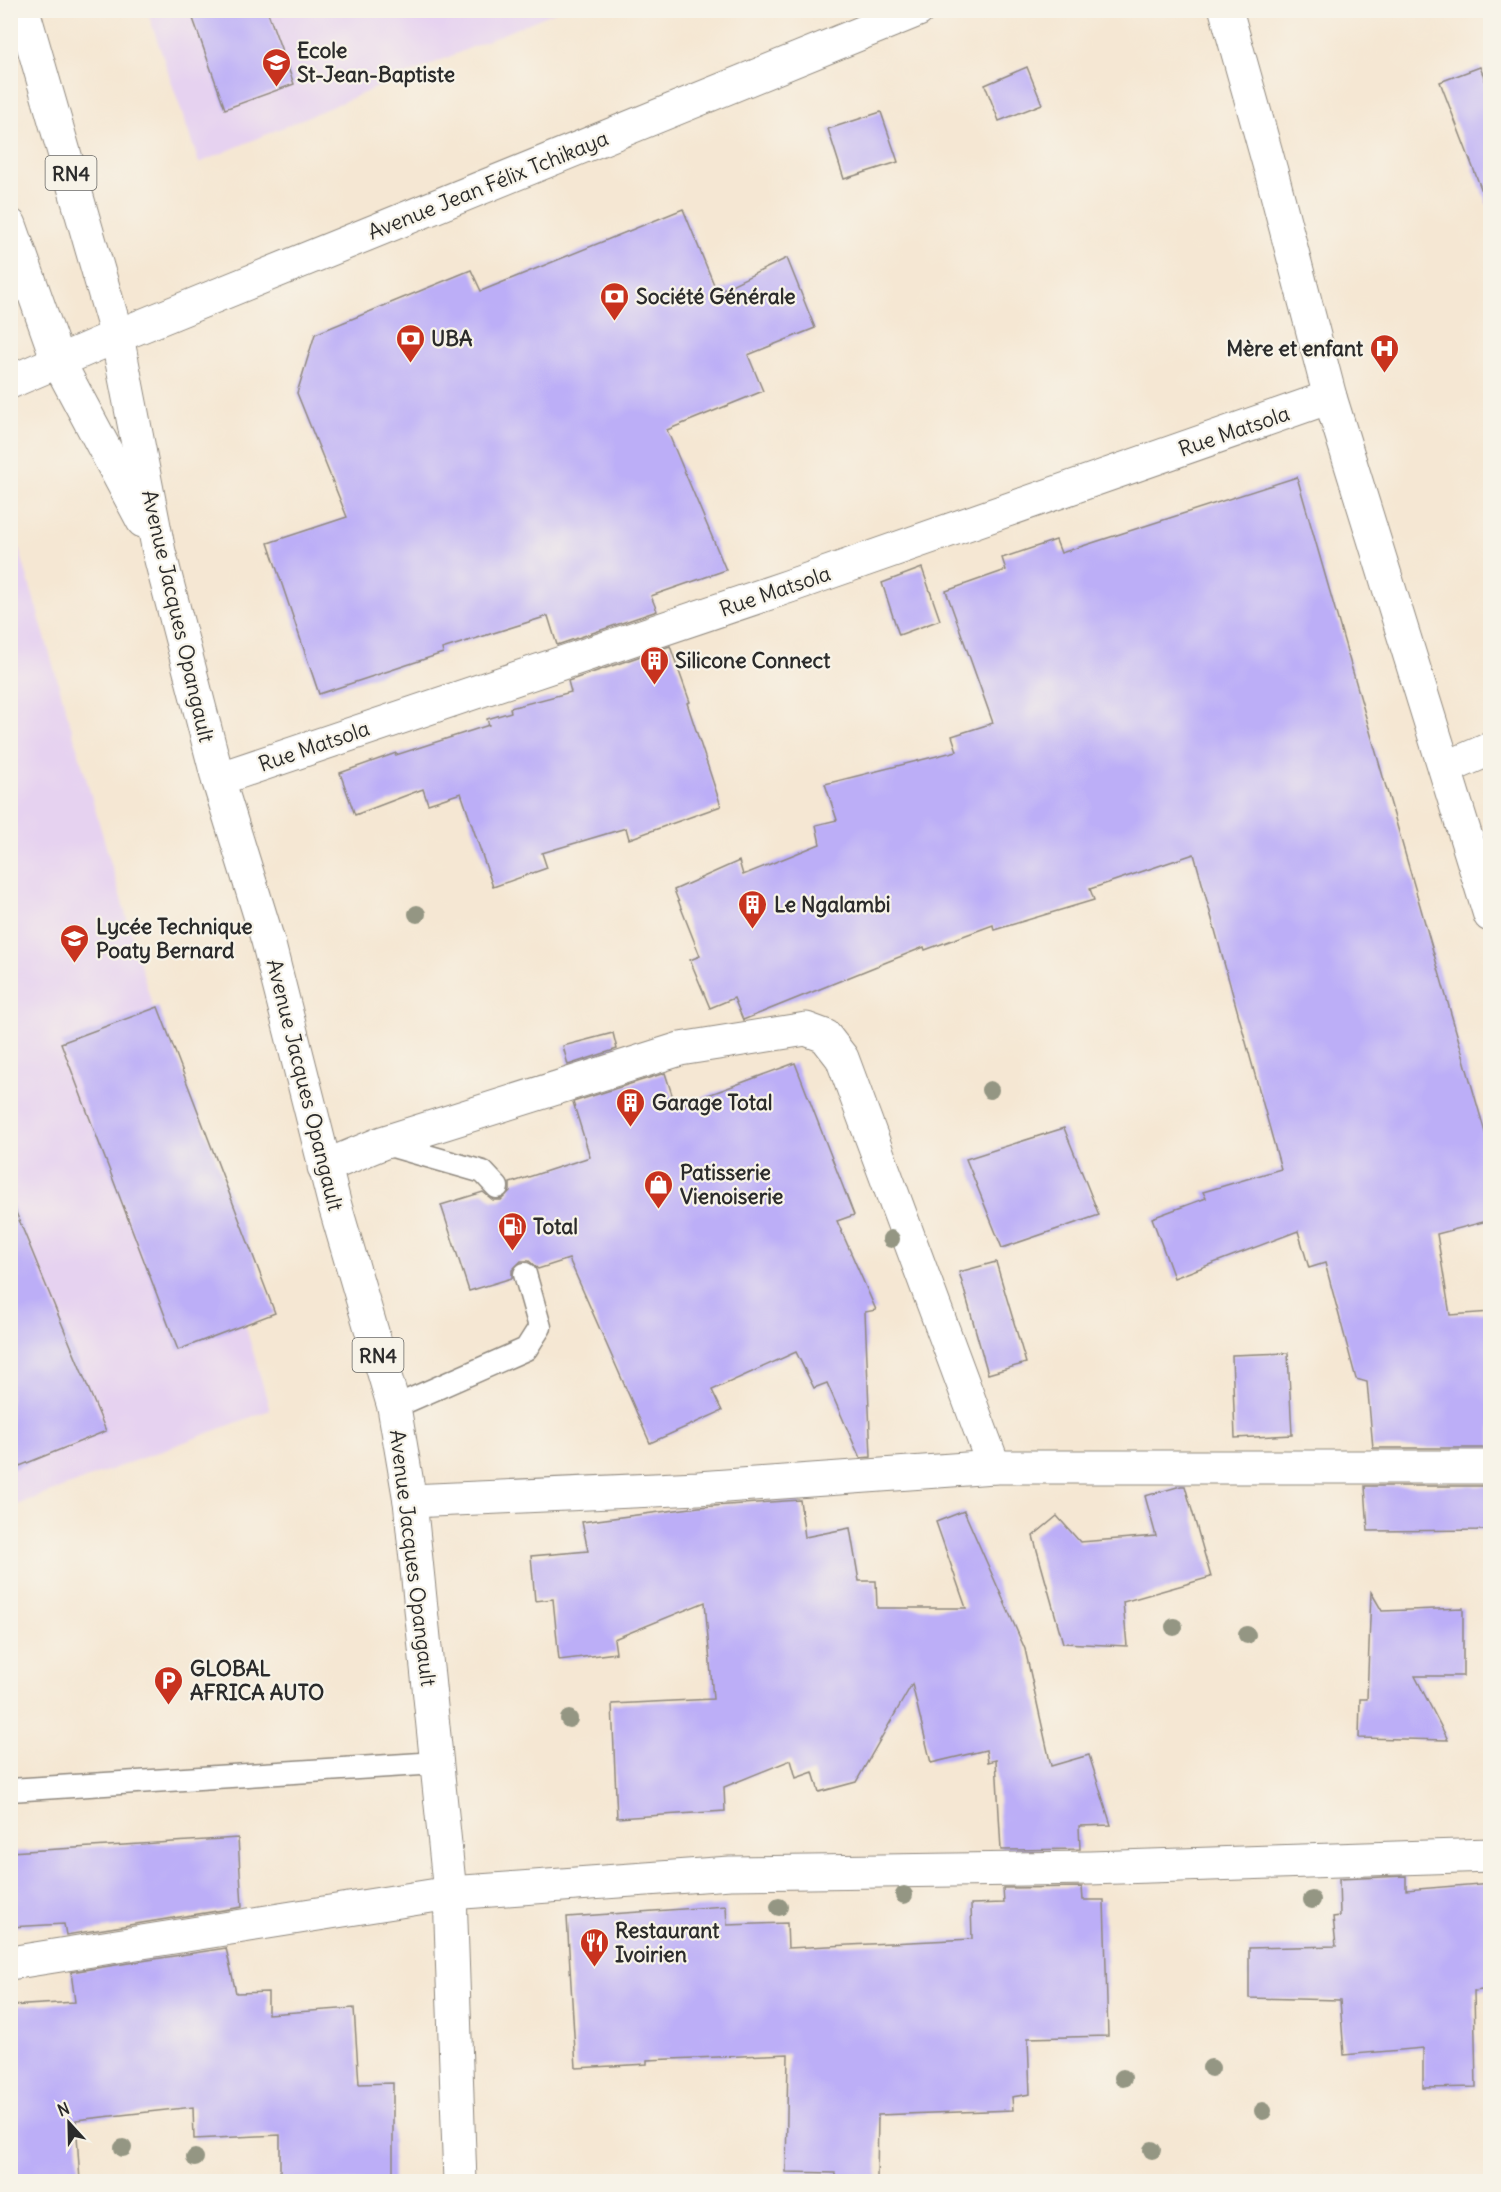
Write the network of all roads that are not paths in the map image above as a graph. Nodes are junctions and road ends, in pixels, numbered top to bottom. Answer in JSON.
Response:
{"nodes":[{"id":1,"x":23,"y":10,"type":"edge"},
{"id":2,"x":918,"y":10,"type":"edge"},
{"id":3,"x":1226,"y":10,"type":"edge"},
{"id":4,"x":10,"y":225,"type":"edge"},
{"id":5,"x":117,"y":336,"type":"junction"},
{"id":6,"x":58,"y":361,"type":"junction"},
{"id":7,"x":10,"y":382,"type":"edge"},
{"id":8,"x":1330,"y":397,"type":"junction"},
{"id":9,"x":159,"y":552,"type":"junction"},
{"id":10,"x":1491,"y":749,"type":"edge"},
{"id":11,"x":1446,"y":768,"type":"junction"},
{"id":12,"x":218,"y":779,"type":"junction"},
{"id":13,"x":1491,"y":915,"type":"edge"},
{"id":14,"x":382,"y":1143,"type":"junction"},
{"id":15,"x":324,"y":1167,"type":"junction"},
{"id":16,"x":497,"y":1187,"type":"dead end"},
{"id":17,"x":525,"y":1274,"type":"dead end"},
{"id":18,"x":394,"y":1407,"type":"junction"},
{"id":19,"x":994,"y":1467,"type":"junction"},
{"id":20,"x":1491,"y":1467,"type":"edge"},
{"id":21,"x":410,"y":1501,"type":"junction"},
{"id":22,"x":437,"y":1763,"type":"junction"},
{"id":23,"x":10,"y":1790,"type":"edge"},
{"id":24,"x":1491,"y":1855,"type":"edge"},
{"id":25,"x":450,"y":1893,"type":"junction"},
{"id":26,"x":10,"y":1963,"type":"edge"},
{"id":27,"x":460,"y":2181,"type":"edge"}],
"edges":[{"from":1,"to":5,"type":"main road","name":"Avenue Jacques Opangault","number":"RN4"},
{"from":2,"to":5,"type":"main road","name":"Avenue Jean Félix Tchikaya"},
{"from":3,"to":8,"type":"main road"},
{"from":4,"to":6,"type":"main road","number":"RN4"},
{"from":5,"to":6,"type":"main road","name":"Avenue Jean Félix Tchikaya"},
{"from":5,"to":9,"type":"main road","name":"Avenue Jacques Opangault","number":"RN4"},
{"from":6,"to":7,"type":"main road","name":"Avenue Jean Félix Tchikaya"},
{"from":6,"to":9,"type":"main road","number":"RN4"},
{"from":8,"to":11,"type":"main road"},
{"from":8,"to":12,"type":"main road","name":"Rue Matsola"},
{"from":9,"to":12,"type":"main road","name":"Avenue Jacques Opangault","number":"RN4"},
{"from":10,"to":11,"type":"main road"},
{"from":11,"to":13,"type":"main road"},
{"from":12,"to":15,"type":"main road","name":"Avenue Jacques Opangault","number":"RN4"},
{"from":14,"to":15,"type":"main road"},
{"from":14,"to":16,"type":"lane"},
{"from":14,"to":19,"type":"main road"},
{"from":15,"to":18,"type":"main road","name":"Avenue Jacques Opangault","number":"RN4"},
{"from":17,"to":18,"type":"lane"},
{"from":18,"to":21,"type":"main road","name":"Avenue Jacques Opangault","number":"RN4"},
{"from":19,"to":20,"type":"main road"},
{"from":19,"to":21,"type":"main road"},
{"from":21,"to":22,"type":"main road","name":"Avenue Jacques Opangault","number":"RN4"},
{"from":22,"to":23,"type":"lane"},
{"from":22,"to":25,"type":"main road","name":"Avenue Jacques Opangault","number":"RN4"},
{"from":24,"to":25,"type":"main road"},
{"from":25,"to":26,"type":"main road"},
{"from":25,"to":27,"type":"main road","name":"Avenue Jacques Opangault","number":"RN4"}]}
